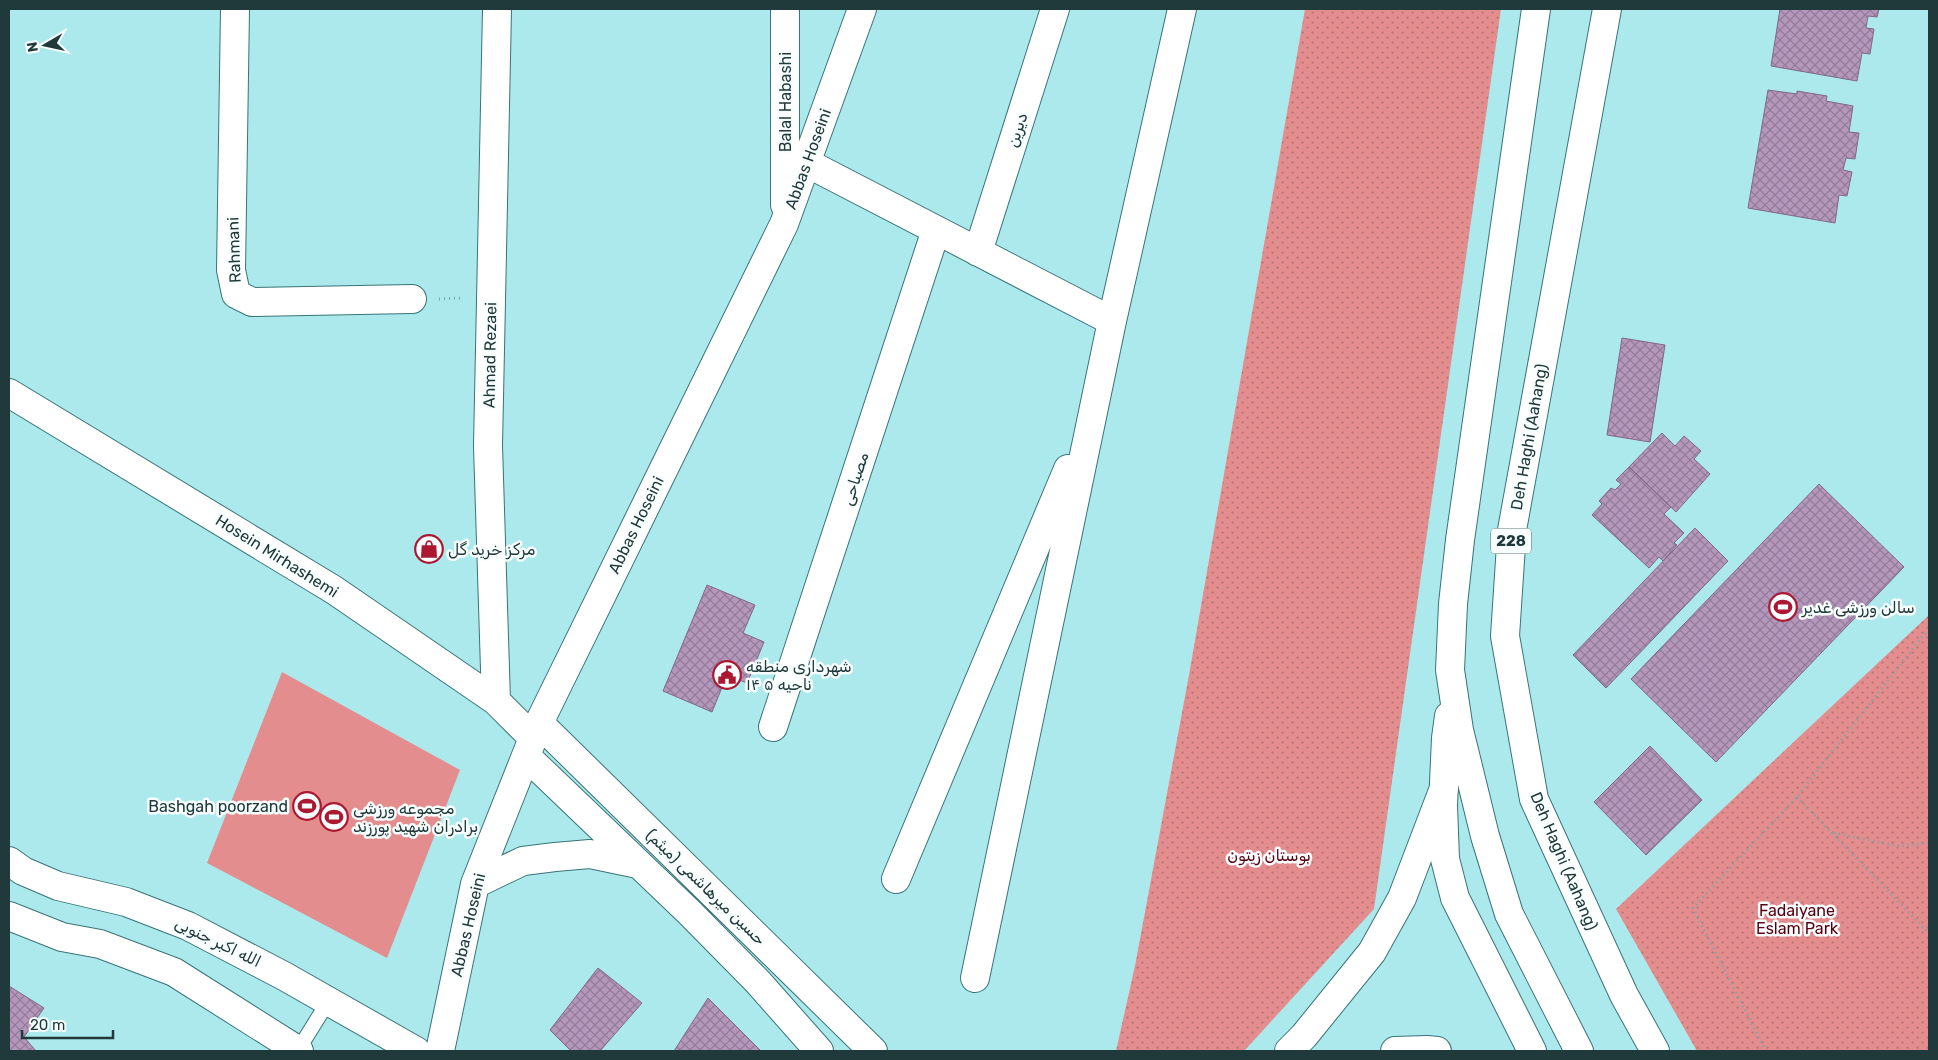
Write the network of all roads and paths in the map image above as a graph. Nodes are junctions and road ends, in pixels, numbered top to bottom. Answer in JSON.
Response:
{"nodes":[{"id":1,"x":235,"y":9,"type":"edge"},
{"id":2,"x":497,"y":9,"type":"edge"},
{"id":3,"x":785,"y":9,"type":"edge"},
{"id":4,"x":862,"y":9,"type":"edge"},
{"id":5,"x":1055,"y":9,"type":"edge"},
{"id":6,"x":1182,"y":9,"type":"edge"},
{"id":7,"x":1536,"y":9,"type":"edge"},
{"id":8,"x":1608,"y":9,"type":"edge"},
{"id":9,"x":807,"y":163,"type":"junction"},
{"id":10,"x":784,"y":224,"type":"junction"},
{"id":11,"x":936,"y":230,"type":"junction"},
{"id":12,"x":978,"y":252,"type":"junction"},
{"id":13,"x":491,"y":298,"type":"junction"},
{"id":14,"x":412,"y":299,"type":"joint"},
{"id":15,"x":1112,"y":321,"type":"junction"},
{"id":16,"x":9,"y":393,"type":"edge"},
{"id":17,"x":1093,"y":410,"type":"junction"},
{"id":18,"x":1929,"y":628,"type":"edge"},
{"id":19,"x":1453,"y":690,"type":"junction"},
{"id":20,"x":496,"y":701,"type":"junction"},
{"id":21,"x":773,"y":727,"type":"dead end"},
{"id":22,"x":532,"y":739,"type":"junction"},
{"id":23,"x":1444,"y":787,"type":"junction"},
{"id":24,"x":1797,"y":797,"type":"junction"},
{"id":25,"x":1832,"y":833,"type":"junction"},
{"id":26,"x":1929,"y":844,"type":"edge"},
{"id":27,"x":9,"y":861,"type":"edge"},
{"id":28,"x":638,"y":864,"type":"junction"},
{"id":29,"x":896,"y":879,"type":"dead end"},
{"id":30,"x":475,"y":884,"type":"junction"},
{"id":31,"x":9,"y":916,"type":"edge"},
{"id":32,"x":1929,"y":933,"type":"edge"},
{"id":33,"x":975,"y":978,"type":"dead end"},
{"id":34,"x":328,"y":1002,"type":"junction"},
{"id":35,"x":299,"y":1051,"type":"edge"},
{"id":36,"x":416,"y":1051,"type":"edge"},
{"id":37,"x":440,"y":1051,"type":"edge"},
{"id":38,"x":819,"y":1051,"type":"edge"},
{"id":39,"x":873,"y":1051,"type":"edge"},
{"id":40,"x":1289,"y":1051,"type":"edge"},
{"id":41,"x":1395,"y":1051,"type":"edge"},
{"id":42,"x":1437,"y":1051,"type":"edge"},
{"id":43,"x":1532,"y":1051,"type":"edge"},
{"id":44,"x":1579,"y":1051,"type":"edge"},
{"id":45,"x":1655,"y":1051,"type":"edge"},
{"id":46,"x":1766,"y":1051,"type":"edge"}],
"edges":[{"from":1,"to":14,"type":"street","name":"Rahmani"},
{"from":2,"to":13,"type":"street","name":"Ahmad Rezaei"},
{"from":3,"to":10,"type":"street","name":"Balal Habashi"},
{"from":4,"to":9,"type":"street","name":"Abbas Hoseini"},
{"from":5,"to":12,"type":"street","name":"دیرین"},
{"from":6,"to":15,"type":"street"},
{"from":7,"to":19,"type":"street"},
{"from":8,"to":45,"type":"street","name":"Deh Haghi (Aahang)","number":"228"},
{"from":9,"to":10,"type":"street","name":"Abbas Hoseini"},
{"from":9,"to":11,"type":"street"},
{"from":10,"to":22,"type":"street","name":"Abbas Hoseini"},
{"from":11,"to":12,"type":"street"},
{"from":11,"to":21,"type":"street","name":"مصباحی"},
{"from":12,"to":15,"type":"street"},
{"from":13,"to":14,"type":"path"},
{"from":13,"to":20,"type":"street","name":"Ahmad Rezaei"},
{"from":15,"to":17,"type":"street"},
{"from":16,"to":20,"type":"street","name":"Hosein Mirhashemi"},
{"from":17,"to":29,"type":"street"},
{"from":17,"to":33,"type":"street"},
{"from":18,"to":24,"type":"path"},
{"from":19,"to":23,"type":"street"},
{"from":19,"to":44,"type":"street"},
{"from":20,"to":22,"type":"street","name":"Hosein Mirhashemi"},
{"from":22,"to":28,"type":"street","name":"حسین میرهاشمی (میثم)"},
{"from":22,"to":30,"type":"street","name":"Abbas Hoseini"},
{"from":22,"to":39,"type":"street","name":"حسین میرهاشمی (میثم)"},
{"from":23,"to":40,"type":"street"},
{"from":23,"to":43,"type":"street"},
{"from":24,"to":25,"type":"path"},
{"from":24,"to":46,"type":"path"},
{"from":25,"to":26,"type":"path"},
{"from":25,"to":32,"type":"path"},
{"from":27,"to":34,"type":"street","name":"الله اکبر جنوبی"},
{"from":28,"to":30,"type":"street"},
{"from":28,"to":38,"type":"street","name":"حسین میرهاشمی (میثم)"},
{"from":30,"to":37,"type":"street","name":"Abbas Hoseini"},
{"from":31,"to":35,"type":"street"},
{"from":34,"to":35,"type":"lane"},
{"from":34,"to":36,"type":"street","name":"الله اکبر جنوبی"},
{"from":41,"to":42,"type":"street"}]}
